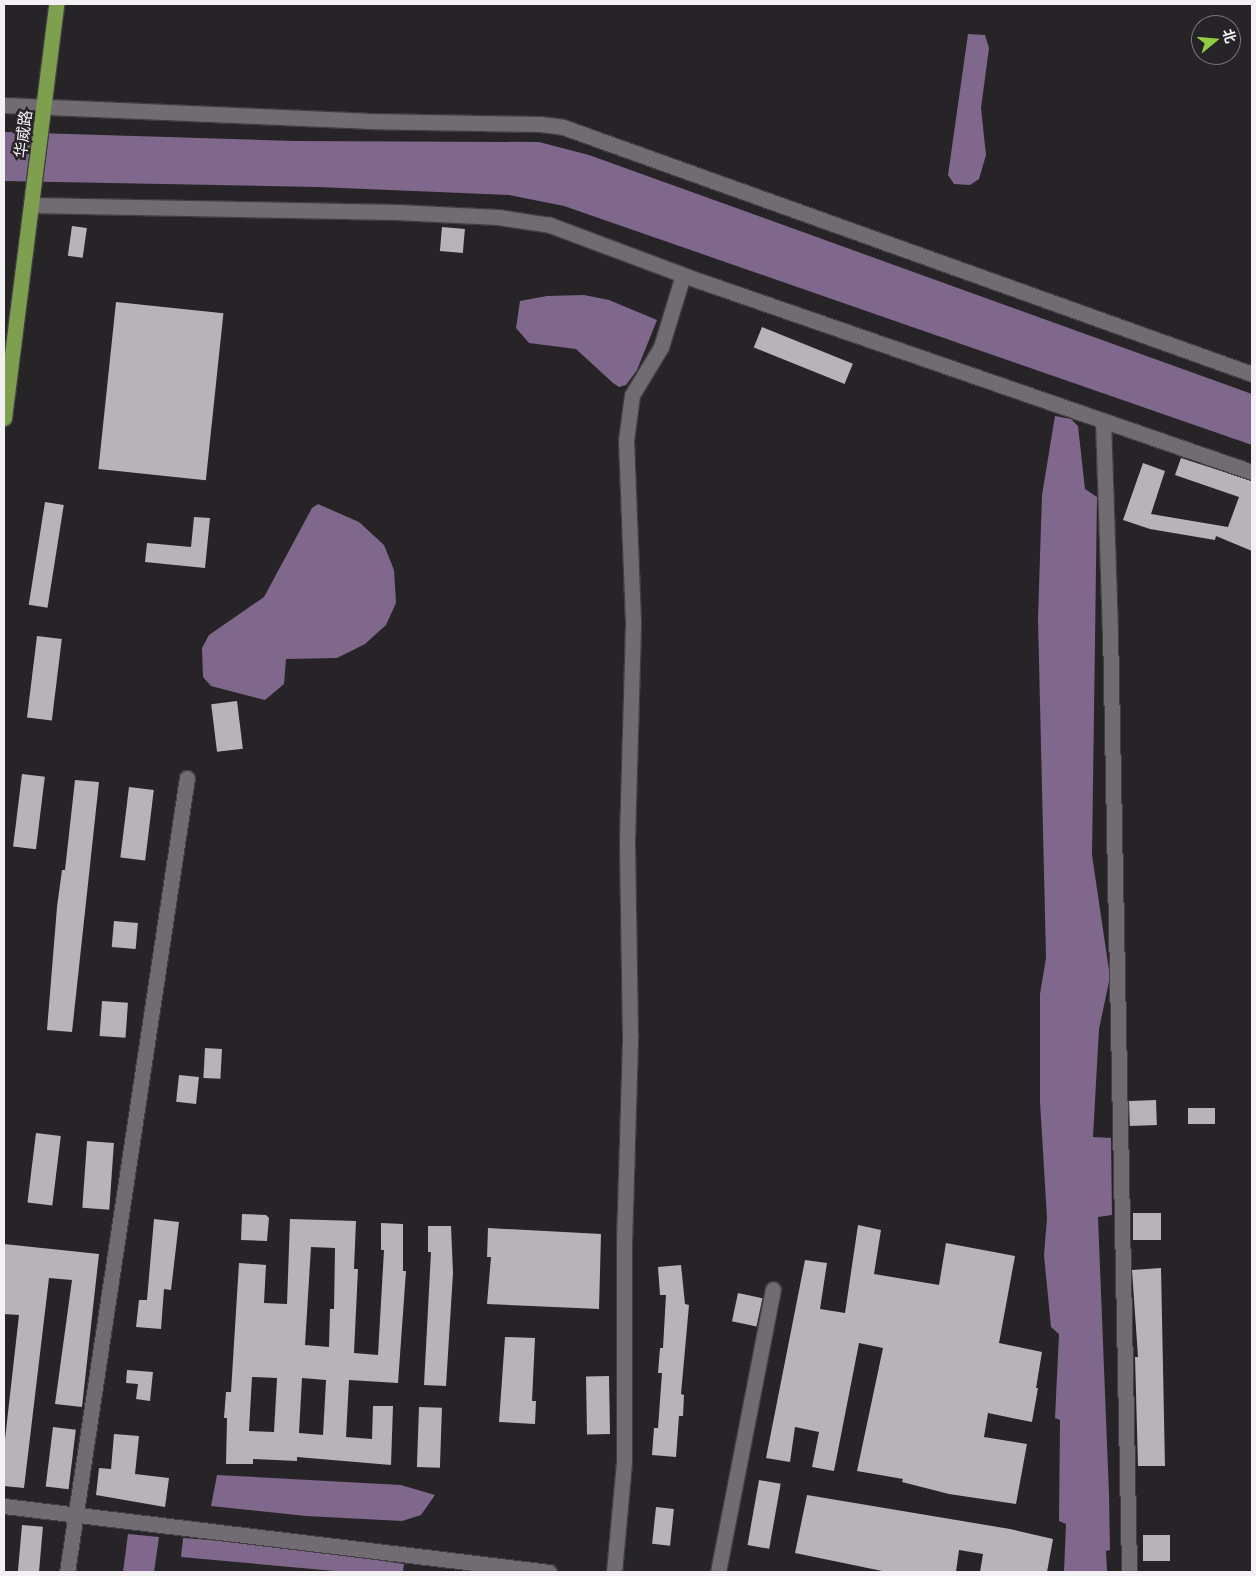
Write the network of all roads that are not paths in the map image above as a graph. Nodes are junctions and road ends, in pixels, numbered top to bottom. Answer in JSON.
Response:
{"nodes":[{"id":1,"x":56,"y":4,"type":"edge"},
{"id":2,"x":44,"y":104,"type":"junction"},
{"id":3,"x":4,"y":105,"type":"edge"},
{"id":4,"x":31,"y":206,"type":"junction"},
{"id":5,"x":683,"y":275,"type":"junction"},
{"id":6,"x":1252,"y":374,"type":"edge"},
{"id":7,"x":6,"y":390,"type":"edge"},
{"id":8,"x":4,"y":418,"type":"edge"},
{"id":9,"x":1103,"y":421,"type":"junction"},
{"id":10,"x":1252,"y":472,"type":"edge"},
{"id":11,"x":187,"y":778,"type":"dead end"},
{"id":12,"x":773,"y":1290,"type":"dead end"},
{"id":13,"x":4,"y":1506,"type":"edge"},
{"id":14,"x":76,"y":1515,"type":"junction"},
{"id":15,"x":67,"y":1572,"type":"edge"},
{"id":16,"x":549,"y":1572,"type":"edge"},
{"id":17,"x":614,"y":1572,"type":"edge"},
{"id":18,"x":718,"y":1572,"type":"edge"},
{"id":19,"x":1129,"y":1572,"type":"edge"}],
"edges":[{"from":1,"to":2,"type":"main road","name":"华威路"},
{"from":2,"to":3,"type":"street"},
{"from":2,"to":4,"type":"main road","name":"华威路"},
{"from":2,"to":6,"type":"street"},
{"from":4,"to":5,"type":"street"},
{"from":4,"to":7,"type":"main road","name":"华威路"},
{"from":5,"to":9,"type":"street"},
{"from":5,"to":17,"type":"street"},
{"from":7,"to":8,"type":"main road","name":"华威路"},
{"from":9,"to":10,"type":"street"},
{"from":9,"to":19,"type":"street"},
{"from":11,"to":14,"type":"street"},
{"from":12,"to":18,"type":"street"},
{"from":13,"to":14,"type":"street"},
{"from":14,"to":15,"type":"street"},
{"from":14,"to":16,"type":"street"}]}
